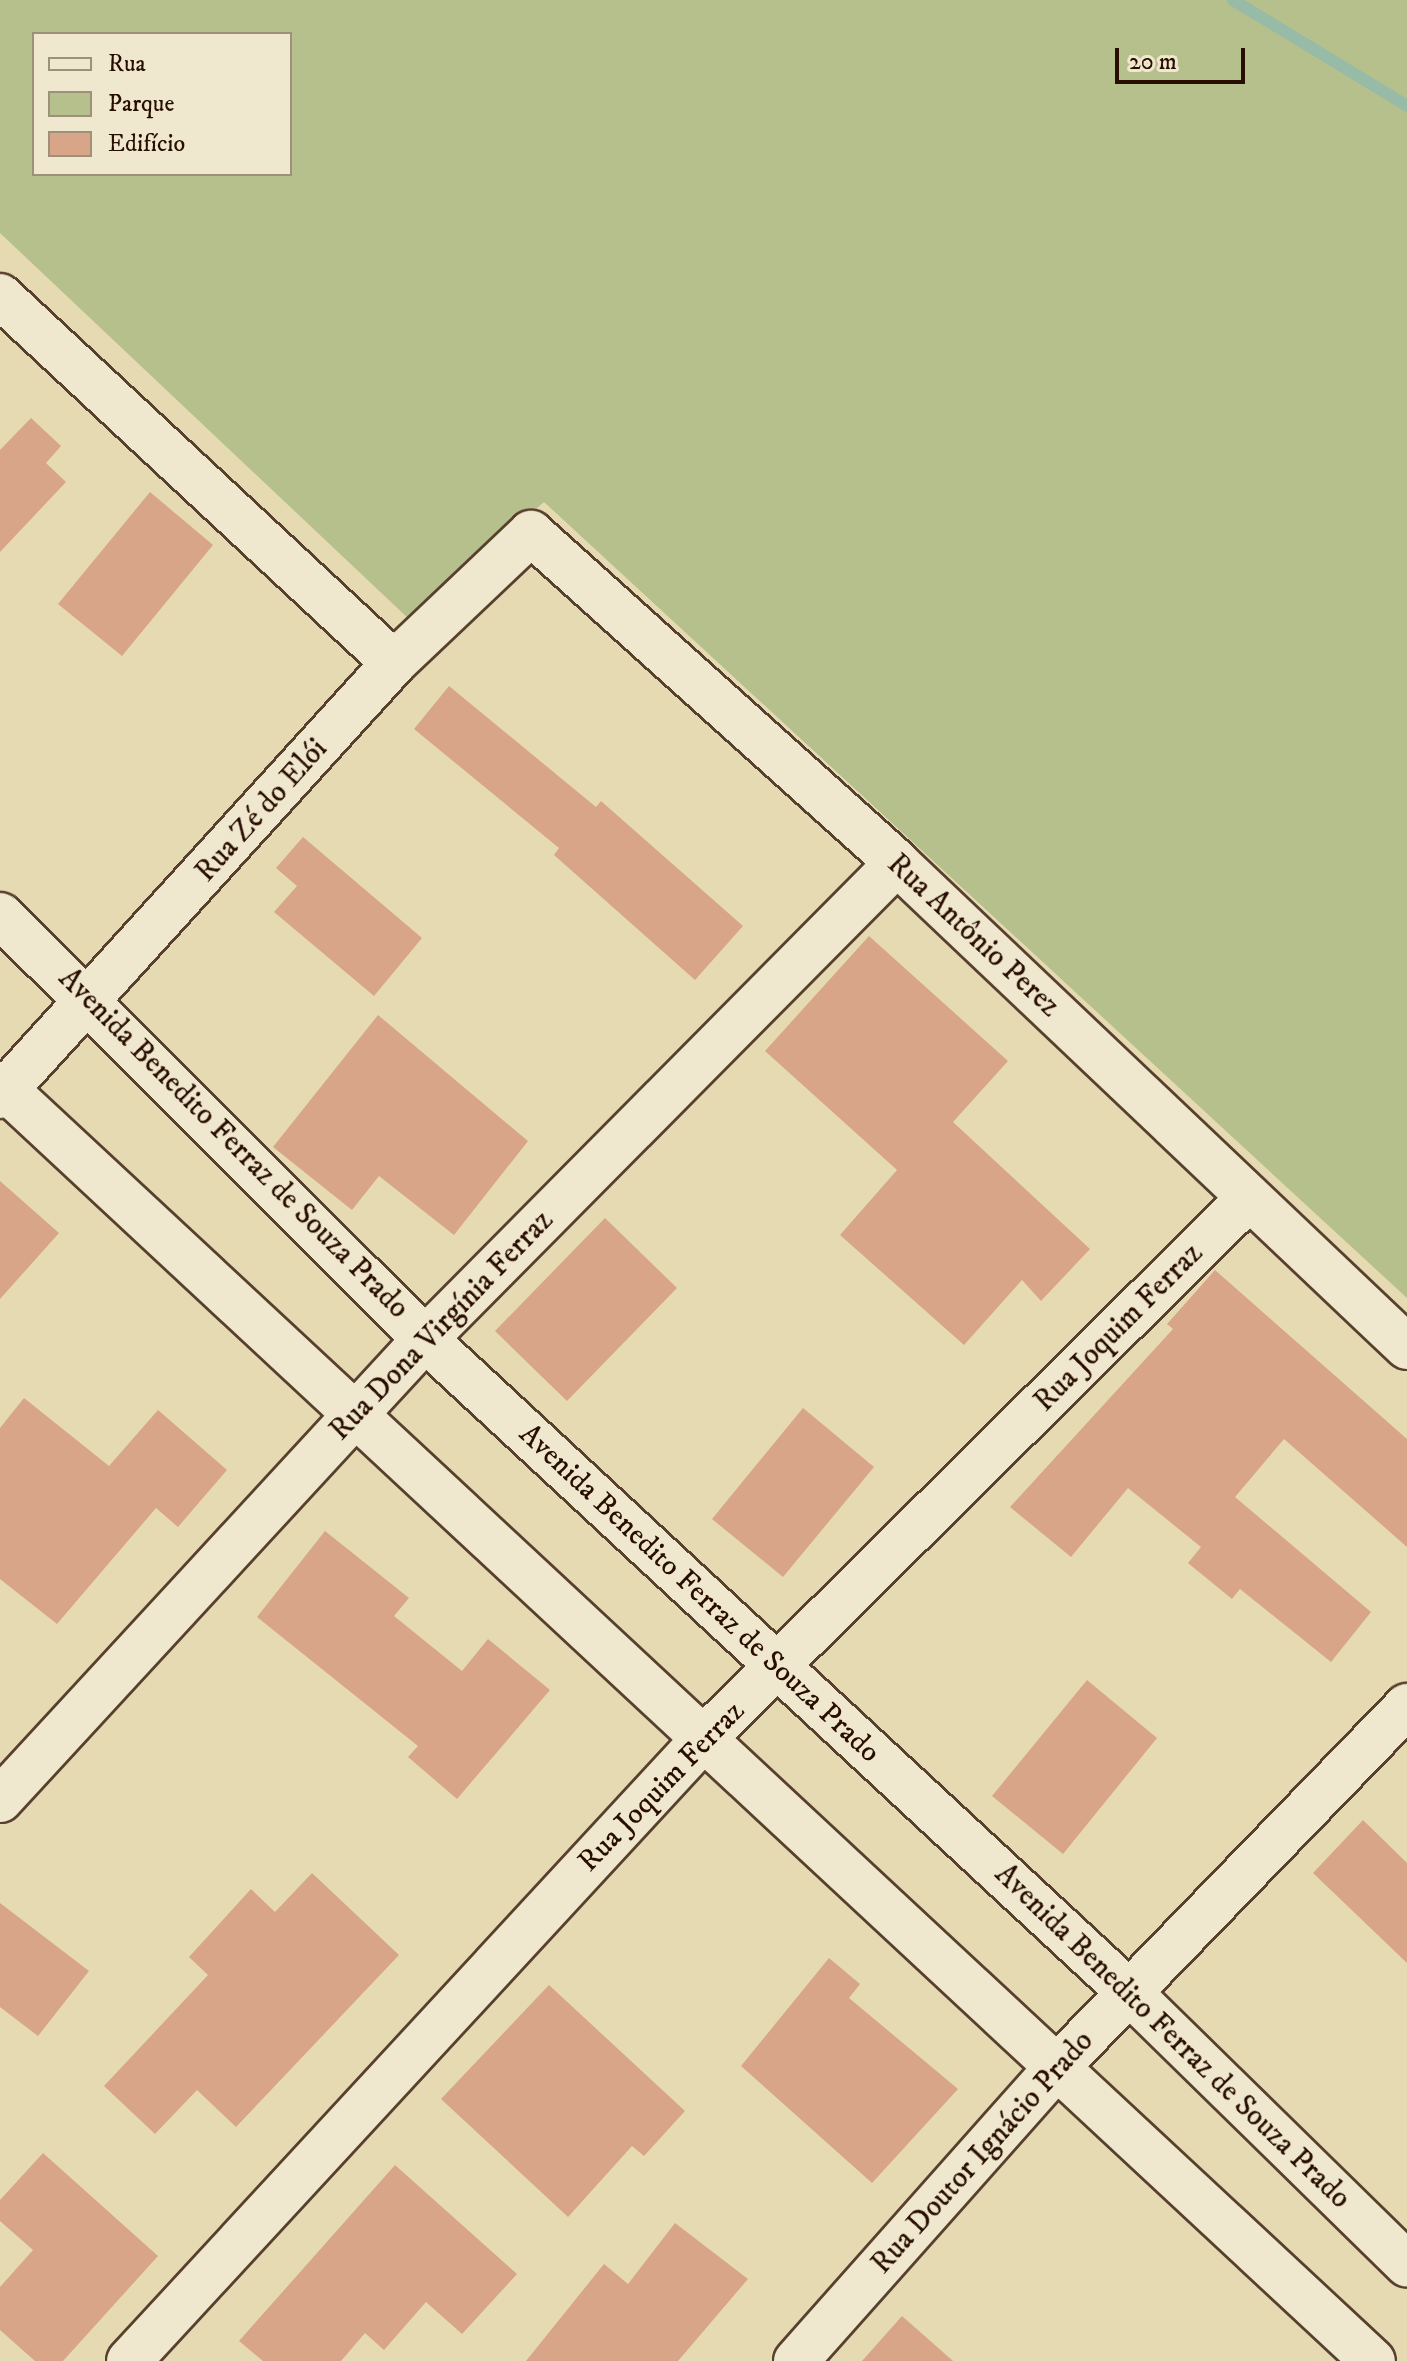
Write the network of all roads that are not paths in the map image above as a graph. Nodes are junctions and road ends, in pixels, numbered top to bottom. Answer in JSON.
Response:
{"nodes":[{"id":1,"x":0,"y":296,"type":"edge"},
{"id":2,"x":531,"y":533,"type":"joint"},
{"id":3,"x":394,"y":663,"type":"junction"},
{"id":4,"x":897,"y":863,"type":"junction"},
{"id":5,"x":0,"y":915,"type":"edge"},
{"id":6,"x":93,"y":999,"type":"junction"},
{"id":7,"x":2,"y":1090,"type":"edge"},
{"id":8,"x":1249,"y":1198,"type":"junction"},
{"id":9,"x":425,"y":1339,"type":"junction"},
{"id":10,"x":1407,"y":1347,"type":"edge"},
{"id":11,"x":354,"y":1416,"type":"junction"},
{"id":12,"x":779,"y":1667,"type":"junction"},
{"id":13,"x":1407,"y":1706,"type":"edge"},
{"id":14,"x":707,"y":1735,"type":"junction"},
{"id":15,"x":0,"y":1800,"type":"edge"},
{"id":16,"x":1130,"y":1993,"type":"junction"},
{"id":17,"x":1057,"y":2067,"type":"junction"},
{"id":18,"x":1407,"y":2264,"type":"edge"},
{"id":19,"x":129,"y":2361,"type":"edge"},
{"id":20,"x":796,"y":2361,"type":"edge"},
{"id":21,"x":1373,"y":2361,"type":"edge"}],
"edges":[{"from":1,"to":3,"type":"street"},
{"from":2,"to":3,"type":"street","name":"Rua Zé do Elói"},
{"from":2,"to":4,"type":"street","name":"Rua Antônio Perez"},
{"from":3,"to":6,"type":"street","name":"Rua Zé do Elói"},
{"from":4,"to":8,"type":"street","name":"Rua Antônio Perez"},
{"from":4,"to":9,"type":"street","name":"Rua Dona Virgínia Ferraz"},
{"from":5,"to":6,"type":"street","name":"Avenida Benedito Ferraz de Souza Prado"},
{"from":6,"to":7,"type":"street","name":"Rua Zé do Elói"},
{"from":6,"to":9,"type":"street","name":"Avenida Benedito Ferraz de Souza Prado"},
{"from":7,"to":11,"type":"street"},
{"from":8,"to":10,"type":"street","name":"Rua Antônio Perez"},
{"from":8,"to":12,"type":"street","name":"Rua Joquim Ferraz"},
{"from":9,"to":11,"type":"street","name":"Rua Dona Virgínia Ferraz"},
{"from":9,"to":12,"type":"street","name":"Avenida Benedito Ferraz de Souza Prado"},
{"from":11,"to":14,"type":"street"},
{"from":11,"to":15,"type":"street","name":"Rua Dona Virgínia Ferraz"},
{"from":12,"to":14,"type":"street","name":"Rua Joquim Ferraz"},
{"from":12,"to":16,"type":"street","name":"Avenida Benedito Ferraz de Souza Prado"},
{"from":13,"to":16,"type":"street","name":"Rua Doutor Ignácio Prado"},
{"from":14,"to":17,"type":"street"},
{"from":14,"to":19,"type":"street","name":"Rua Joquim Ferraz"},
{"from":16,"to":17,"type":"street","name":"Rua Doutor Ignácio Prado"},
{"from":16,"to":18,"type":"street","name":"Avenida Benedito Ferraz de Souza Prado"},
{"from":17,"to":20,"type":"street","name":"Rua Doutor Ignácio Prado"},
{"from":17,"to":21,"type":"street"}]}
